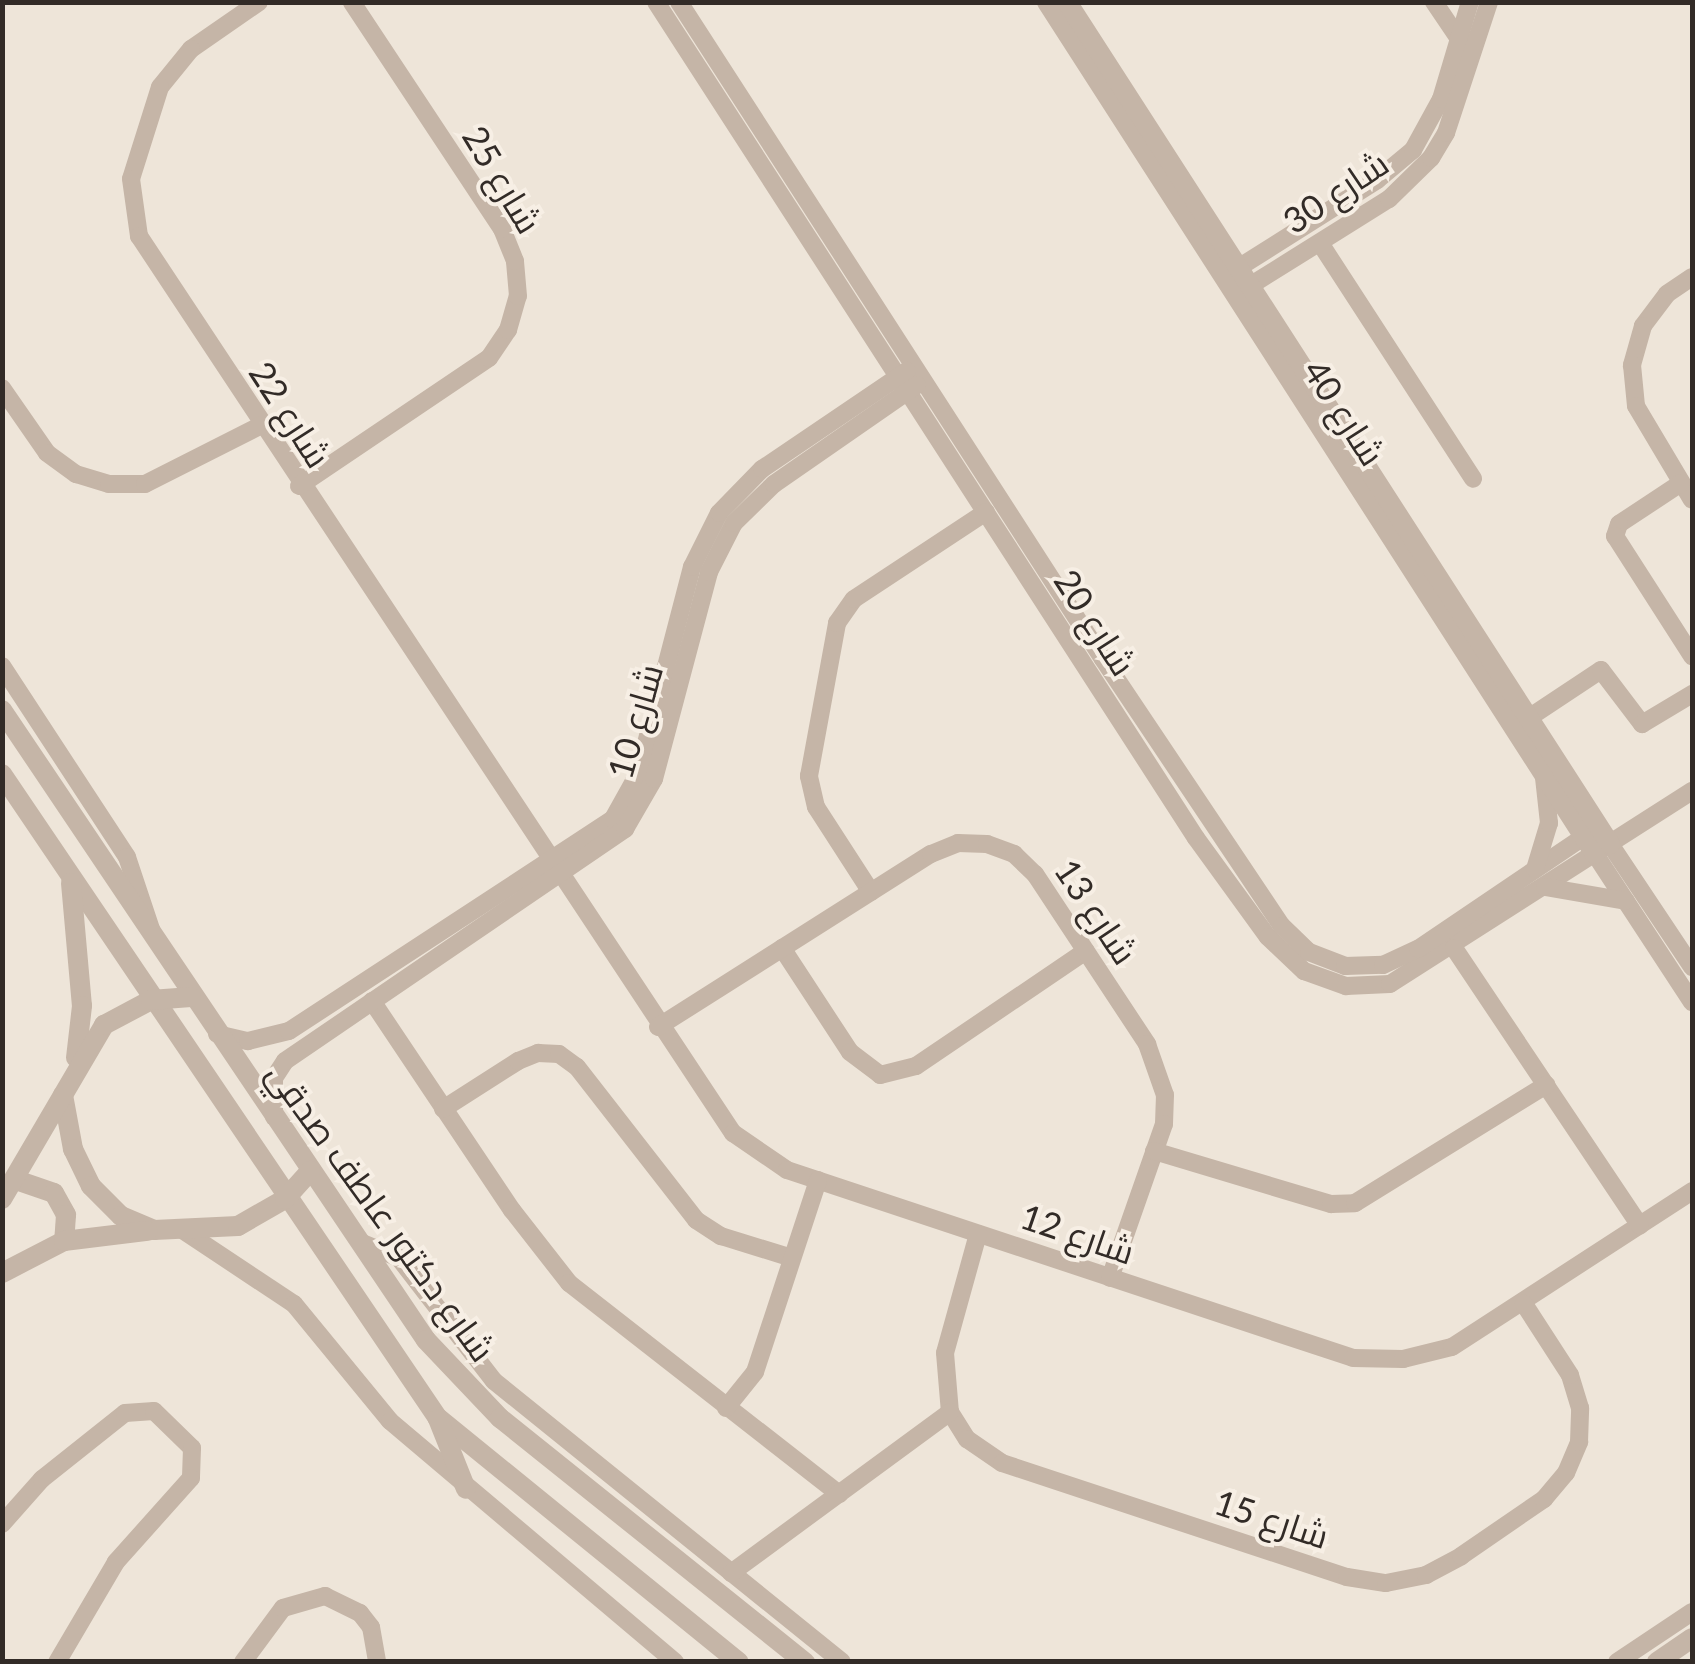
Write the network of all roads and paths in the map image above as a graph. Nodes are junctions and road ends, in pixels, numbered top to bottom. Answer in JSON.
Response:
{"nodes":[{"id":1,"x":352,"y":2,"type":"edge"},
{"id":2,"x":656,"y":2,"type":"edge"},
{"id":3,"x":679,"y":2,"type":"edge"},
{"id":4,"x":1047,"y":2,"type":"edge"},
{"id":5,"x":1067,"y":2,"type":"edge"},
{"id":6,"x":1434,"y":2,"type":"edge"},
{"id":7,"x":1470,"y":2,"type":"edge"},
{"id":8,"x":1488,"y":2,"type":"edge"},
{"id":9,"x":258,"y":3,"type":"edge"},
{"id":10,"x":1459,"y":39,"type":"junction"},
{"id":11,"x":1320,"y":242,"type":"junction"},
{"id":12,"x":1267,"y":250,"type":"junction"},
{"id":13,"x":1279,"y":268,"type":"junction"},
{"id":14,"x":1692,"y":277,"type":"edge"},
{"id":15,"x":1233,"y":284,"type":"junction"},
{"id":16,"x":921,"y":372,"type":"junction"},
{"id":17,"x":903,"y":383,"type":"junction"},
{"id":18,"x":2,"y":388,"type":"edge"},
{"id":19,"x":260,"y":426,"type":"junction"},
{"id":20,"x":1473,"y":479,"type":"dead end"},
{"id":21,"x":1681,"y":483,"type":"junction"},
{"id":22,"x":300,"y":486,"type":"junction"},
{"id":23,"x":1692,"y":500,"type":"edge"},
{"id":24,"x":995,"y":514,"type":"junction"},
{"id":25,"x":1692,"y":656,"type":"edge"},
{"id":26,"x":2,"y":666,"type":"edge"},
{"id":27,"x":1692,"y":694,"type":"edge"},
{"id":28,"x":2,"y":710,"type":"edge"},
{"id":29,"x":1530,"y":717,"type":"junction"},
{"id":30,"x":1542,"y":773,"type":"junction"},
{"id":31,"x":2,"y":774,"type":"edge"},
{"id":32,"x":1692,"y":791,"type":"edge"},
{"id":33,"x":1597,"y":840,"type":"junction"},
{"id":34,"x":557,"y":868,"type":"junction"},
{"id":35,"x":1534,"y":871,"type":"junction"},
{"id":36,"x":70,"y":876,"type":"junction"},
{"id":37,"x":1545,"y":887,"type":"junction"},
{"id":38,"x":871,"y":892,"type":"junction"},
{"id":39,"x":1626,"y":901,"type":"junction"},
{"id":40,"x":153,"y":942,"type":"junction"},
{"id":41,"x":782,"y":948,"type":"junction"},
{"id":42,"x":1454,"y":948,"type":"junction"},
{"id":43,"x":1086,"y":951,"type":"junction"},
{"id":44,"x":1692,"y":967,"type":"edge"},
{"id":45,"x":191,"y":997,"type":"junction"},
{"id":46,"x":152,"y":1000,"type":"junction"},
{"id":47,"x":372,"y":1001,"type":"junction"},
{"id":48,"x":1692,"y":1002,"type":"edge"},
{"id":49,"x":658,"y":1027,"type":"junction"},
{"id":50,"x":216,"y":1034,"type":"junction"},
{"id":51,"x":74,"y":1070,"type":"junction"},
{"id":52,"x":1546,"y":1085,"type":"junction"},
{"id":53,"x":63,"y":1095,"type":"junction"},
{"id":54,"x":444,"y":1108,"type":"junction"},
{"id":55,"x":274,"y":1117,"type":"junction"},
{"id":56,"x":1154,"y":1151,"type":"junction"},
{"id":57,"x":310,"y":1171,"type":"junction"},
{"id":58,"x":19,"y":1180,"type":"junction"},
{"id":59,"x":818,"y":1180,"type":"junction"},
{"id":60,"x":1692,"y":1191,"type":"edge"},
{"id":61,"x":2,"y":1199,"type":"edge"},
{"id":62,"x":285,"y":1200,"type":"junction"},
{"id":63,"x":1640,"y":1226,"type":"junction"},
{"id":64,"x":154,"y":1230,"type":"junction"},
{"id":65,"x":184,"y":1231,"type":"junction"},
{"id":66,"x":978,"y":1234,"type":"junction"},
{"id":67,"x":64,"y":1241,"type":"junction"},
{"id":68,"x":360,"y":1242,"type":"junction"},
{"id":69,"x":792,"y":1258,"type":"junction"},
{"id":70,"x":2,"y":1272,"type":"edge"},
{"id":71,"x":1110,"y":1278,"type":"junction"},
{"id":72,"x":1524,"y":1304,"type":"junction"},
{"id":73,"x":726,"y":1408,"type":"junction"},
{"id":74,"x":950,"y":1412,"type":"junction"},
{"id":75,"x":437,"y":1417,"type":"junction"},
{"id":76,"x":466,"y":1489,"type":"junction"},
{"id":77,"x":839,"y":1494,"type":"junction"},
{"id":78,"x":2,"y":1524,"type":"edge"},
{"id":79,"x":731,"y":1572,"type":"junction"},
{"id":80,"x":1692,"y":1612,"type":"edge"},
{"id":81,"x":1692,"y":1638,"type":"edge"},
{"id":82,"x":57,"y":1662,"type":"edge"},
{"id":83,"x":242,"y":1662,"type":"edge"},
{"id":84,"x":377,"y":1662,"type":"edge"},
{"id":85,"x":675,"y":1662,"type":"edge"},
{"id":86,"x":739,"y":1662,"type":"edge"},
{"id":87,"x":805,"y":1662,"type":"edge"},
{"id":88,"x":842,"y":1662,"type":"edge"},
{"id":89,"x":1617,"y":1662,"type":"edge"},
{"id":90,"x":1657,"y":1662,"type":"edge"}],
"edges":[{"from":1,"to":22,"type":"street","name":"شارع 25"},
{"from":2,"to":17,"type":"street","name":"شارع 20"},
{"from":3,"to":16,"type":"street","name":"شارع 20"},
{"from":4,"to":15,"type":"street","name":"شارع 40"},
{"from":5,"to":15,"type":"street","name":"شارع 40"},
{"from":6,"to":10,"type":"street"},
{"from":7,"to":10,"type":"street","name":"شارع 30"},
{"from":8,"to":11,"type":"street","name":"شارع 30"},
{"from":9,"to":19,"type":"street","name":"شارع 22"},
{"from":10,"to":12,"type":"street","name":"شارع 30"},
{"from":11,"to":13,"type":"street","name":"شارع 30"},
{"from":11,"to":20,"type":"street"},
{"from":12,"to":13,"type":"street"},
{"from":12,"to":15,"type":"street","name":"شارع 30"},
{"from":13,"to":15,"type":"street","name":"شارع 30"},
{"from":14,"to":21,"type":"street"},
{"from":15,"to":29,"type":"street","name":"شارع 40"},
{"from":15,"to":30,"type":"street","name":"شارع 40"},
{"from":16,"to":17,"type":"street","name":"شارع 10"},
{"from":16,"to":24,"type":"street","name":"شارع 20"},
{"from":17,"to":24,"type":"street","name":"شارع 20"},
{"from":17,"to":34,"type":"street","name":"شارع 10"},
{"from":18,"to":19,"type":"street"},
{"from":19,"to":22,"type":"street","name":"شارع 22"},
{"from":21,"to":23,"type":"street"},
{"from":21,"to":25,"type":"street"},
{"from":22,"to":34,"type":"street","name":"شارع 22"},
{"from":24,"to":35,"type":"street","name":"شارع 20"},
{"from":24,"to":38,"type":"street"},
{"from":24,"to":42,"type":"street","name":"شارع 20"},
{"from":26,"to":40,"type":"street"},
{"from":27,"to":29,"type":"street"},
{"from":28,"to":40,"type":"street","name":"شارع دكتور عاطف صدقي"},
{"from":29,"to":33,"type":"street","name":"شارع 40"},
{"from":30,"to":33,"type":"street","name":"شارع 40"},
{"from":30,"to":35,"type":"street"},
{"from":31,"to":36,"type":"street","name":"شارع دكتور عاطف صدقي"},
{"from":32,"to":33,"type":"street"},
{"from":33,"to":35,"type":"street","name":"شارع 20"},
{"from":33,"to":37,"type":"street","name":"شارع 20"},
{"from":33,"to":39,"type":"street"},
{"from":33,"to":44,"type":"street"},
{"from":34,"to":47,"type":"street","name":"شارع 10"},
{"from":34,"to":49,"type":"street","name":"شارع 12"},
{"from":34,"to":50,"type":"street","name":"شارع 10"},
{"from":36,"to":46,"type":"street","name":"شارع دكتور عاطف صدقي"},
{"from":36,"to":51,"type":"street"},
{"from":37,"to":39,"type":"street"},
{"from":37,"to":42,"type":"street","name":"شارع 20"},
{"from":38,"to":41,"type":"street","name":"شارع 13"},
{"from":38,"to":43,"type":"street","name":"شارع 13"},
{"from":39,"to":48,"type":"street"},
{"from":40,"to":45,"type":"street","name":"شارع دكتور عاطف صدقي"},
{"from":41,"to":43,"type":"street"},
{"from":41,"to":49,"type":"street","name":"شارع 13"},
{"from":42,"to":52,"type":"street"},
{"from":43,"to":56,"type":"street","name":"شارع 13"},
{"from":45,"to":46,"type":"street"},
{"from":45,"to":50,"type":"street","name":"شارع دكتور عاطف صدقي"},
{"from":46,"to":51,"type":"street"},
{"from":46,"to":62,"type":"street","name":"شارع دكتور عاطف صدقي"},
{"from":47,"to":54,"type":"street"},
{"from":47,"to":55,"type":"street","name":"شارع 10"},
{"from":49,"to":59,"type":"street","name":"شارع 12"},
{"from":50,"to":55,"type":"street","name":"شارع دكتور عاطف صدقي"},
{"from":51,"to":53,"type":"street"},
{"from":52,"to":56,"type":"street"},
{"from":52,"to":63,"type":"street"},
{"from":53,"to":58,"type":"street"},
{"from":53,"to":64,"type":"street"},
{"from":54,"to":69,"type":"street"},
{"from":54,"to":73,"type":"street"},
{"from":55,"to":57,"type":"street","name":"شارع دكتور عاطف صدقي"},
{"from":56,"to":71,"type":"street","name":"شارع 13"},
{"from":57,"to":62,"type":"street"},
{"from":57,"to":68,"type":"street","name":"شارع دكتور عاطف صدقي"},
{"from":58,"to":61,"type":"street"},
{"from":58,"to":67,"type":"street"},
{"from":59,"to":66,"type":"street","name":"شارع 12"},
{"from":59,"to":69,"type":"street"},
{"from":60,"to":63,"type":"street","name":"شارع 12"},
{"from":62,"to":65,"type":"street"},
{"from":62,"to":75,"type":"street","name":"شارع دكتور عاطف صدقي"},
{"from":63,"to":72,"type":"street","name":"شارع 12"},
{"from":64,"to":65,"type":"street"},
{"from":64,"to":67,"type":"street"},
{"from":65,"to":76,"type":"street"},
{"from":66,"to":71,"type":"street","name":"شارع 12"},
{"from":66,"to":74,"type":"street"},
{"from":67,"to":70,"type":"street"},
{"from":68,"to":79,"type":"street"},
{"from":68,"to":87,"type":"street","name":"شارع دكتور عاطف صدقي"},
{"from":69,"to":73,"type":"street"},
{"from":71,"to":72,"type":"street","name":"شارع 12"},
{"from":72,"to":74,"type":"street","name":"شارع 15"},
{"from":73,"to":77,"type":"street"},
{"from":74,"to":77,"type":"street"},
{"from":75,"to":76,"type":"street"},
{"from":75,"to":86,"type":"street","name":"شارع دكتور عاطف صدقي"},
{"from":76,"to":85,"type":"street"},
{"from":77,"to":79,"type":"street"},
{"from":78,"to":82,"type":"street"},
{"from":79,"to":88,"type":"street"},
{"from":80,"to":89,"type":"street"},
{"from":81,"to":90,"type":"street"},
{"from":83,"to":84,"type":"street"}]}
